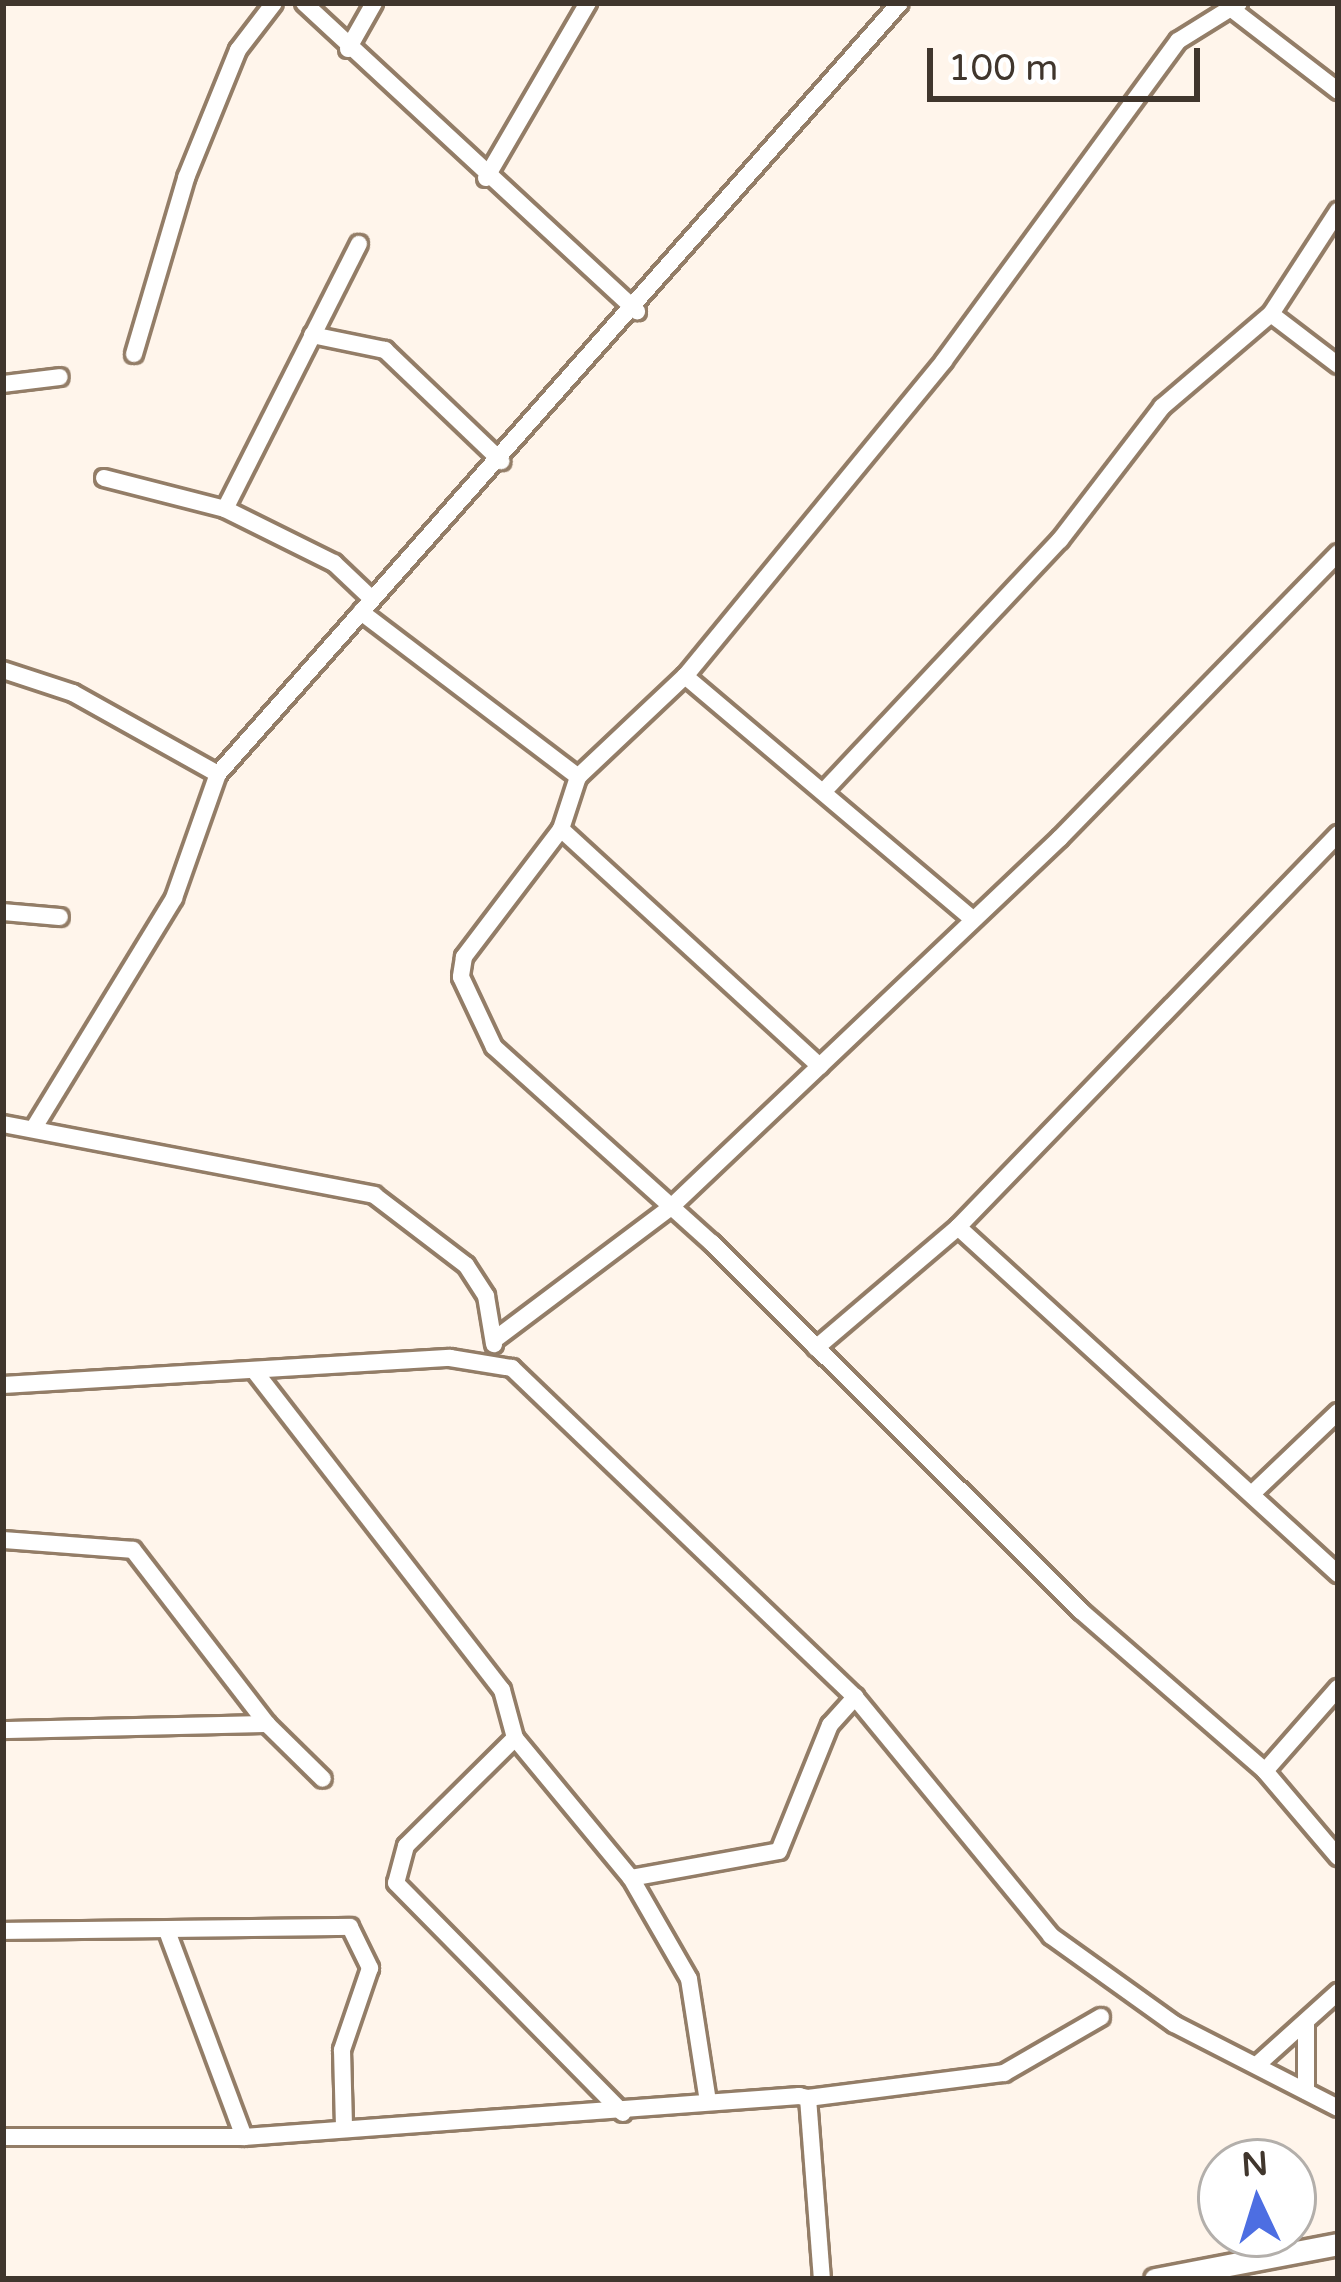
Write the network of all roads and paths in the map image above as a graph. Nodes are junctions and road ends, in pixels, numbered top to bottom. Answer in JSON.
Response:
{"nodes":[{"id":1,"x":274,"y":3,"type":"edge"},
{"id":2,"x":304,"y":3,"type":"edge"},
{"id":3,"x":374,"y":3,"type":"edge"},
{"id":4,"x":588,"y":3,"type":"edge"},
{"id":5,"x":900,"y":3,"type":"edge"},
{"id":6,"x":1236,"y":6,"type":"edge"},
{"id":7,"x":348,"y":50,"type":"junction"},
{"id":8,"x":1338,"y":91,"type":"edge"},
{"id":9,"x":486,"y":178,"type":"junction"},
{"id":10,"x":1338,"y":211,"type":"edge"},
{"id":11,"x":359,"y":244,"type":"dead end"},
{"id":12,"x":637,"y":311,"type":"junction"},
{"id":13,"x":1271,"y":314,"type":"junction"},
{"id":14,"x":312,"y":335,"type":"junction"},
{"id":15,"x":134,"y":354,"type":"dead end"},
{"id":16,"x":1338,"y":365,"type":"edge"},
{"id":17,"x":60,"y":377,"type":"dead end"},
{"id":18,"x":3,"y":384,"type":"edge"},
{"id":19,"x":501,"y":460,"type":"junction"},
{"id":20,"x":104,"y":478,"type":"dead end"},
{"id":21,"x":226,"y":508,"type":"junction"},
{"id":22,"x":1335,"y":563,"type":"edge"},
{"id":23,"x":366,"y":606,"type":"junction"},
{"id":24,"x":3,"y":670,"type":"edge"},
{"id":25,"x":685,"y":676,"type":"junction"},
{"id":26,"x":218,"y":774,"type":"junction"},
{"id":27,"x":578,"y":777,"type":"junction"},
{"id":28,"x":825,"y":790,"type":"junction"},
{"id":29,"x":561,"y":829,"type":"junction"},
{"id":30,"x":1338,"y":834,"type":"edge"},
{"id":31,"x":3,"y":912,"type":"edge"},
{"id":32,"x":968,"y":914,"type":"junction"},
{"id":33,"x":60,"y":917,"type":"dead end"},
{"id":34,"x":820,"y":1066,"type":"junction"},
{"id":35,"x":3,"y":1124,"type":"edge"},
{"id":36,"x":35,"y":1126,"type":"junction"},
{"id":37,"x":670,"y":1208,"type":"junction"},
{"id":38,"x":958,"y":1227,"type":"junction"},
{"id":39,"x":494,"y":1340,"type":"junction"},
{"id":40,"x":816,"y":1348,"type":"junction"},
{"id":41,"x":495,"y":1361,"type":"junction"},
{"id":42,"x":256,"y":1373,"type":"junction"},
{"id":43,"x":3,"y":1385,"type":"edge"},
{"id":44,"x":1338,"y":1412,"type":"edge"},
{"id":45,"x":1256,"y":1490,"type":"junction"},
{"id":46,"x":3,"y":1540,"type":"edge"},
{"id":47,"x":1338,"y":1574,"type":"edge"},
{"id":48,"x":1338,"y":1688,"type":"edge"},
{"id":49,"x":855,"y":1697,"type":"junction"},
{"id":50,"x":267,"y":1724,"type":"junction"},
{"id":51,"x":3,"y":1730,"type":"edge"},
{"id":52,"x":515,"y":1738,"type":"junction"},
{"id":53,"x":1265,"y":1771,"type":"junction"},
{"id":54,"x":323,"y":1778,"type":"dead end"},
{"id":55,"x":1338,"y":1857,"type":"edge"},
{"id":56,"x":632,"y":1878,"type":"junction"},
{"id":57,"x":3,"y":1931,"type":"edge"},
{"id":58,"x":167,"y":1931,"type":"junction"},
{"id":59,"x":1338,"y":1992,"type":"edge"},
{"id":60,"x":1101,"y":2018,"type":"dead end"},
{"id":61,"x":1306,"y":2021,"type":"junction"},
{"id":62,"x":1258,"y":2063,"type":"junction"},
{"id":63,"x":1306,"y":2091,"type":"junction"},
{"id":64,"x":808,"y":2098,"type":"junction"},
{"id":65,"x":708,"y":2102,"type":"junction"},
{"id":66,"x":1338,"y":2108,"type":"edge"},
{"id":67,"x":623,"y":2113,"type":"junction"},
{"id":68,"x":344,"y":2126,"type":"junction"},
{"id":69,"x":3,"y":2137,"type":"edge"},
{"id":70,"x":244,"y":2137,"type":"junction"},
{"id":71,"x":1338,"y":2244,"type":"edge"},
{"id":72,"x":1189,"y":2274,"type":"edge"},
{"id":73,"x":822,"y":2279,"type":"edge"},
{"id":74,"x":1155,"y":2279,"type":"edge"}],
"edges":[{"from":1,"to":15,"type":"street"},
{"from":2,"to":7,"type":"street"},
{"from":3,"to":7,"type":"street"},
{"from":4,"to":9,"type":"street"},
{"from":5,"to":12,"type":"street"},
{"from":6,"to":8,"type":"street"},
{"from":6,"to":25,"type":"street"},
{"from":7,"to":9,"type":"street"},
{"from":9,"to":12,"type":"street"},
{"from":10,"to":13,"type":"street"},
{"from":11,"to":14,"type":"street"},
{"from":12,"to":19,"type":"street"},
{"from":13,"to":16,"type":"street"},
{"from":13,"to":28,"type":"street"},
{"from":14,"to":19,"type":"street"},
{"from":14,"to":21,"type":"street"},
{"from":17,"to":18,"type":"street"},
{"from":19,"to":23,"type":"street"},
{"from":20,"to":21,"type":"street"},
{"from":21,"to":23,"type":"street"},
{"from":22,"to":32,"type":"street"},
{"from":23,"to":26,"type":"street"},
{"from":23,"to":27,"type":"street"},
{"from":24,"to":26,"type":"street"},
{"from":25,"to":27,"type":"street"},
{"from":25,"to":28,"type":"street"},
{"from":26,"to":36,"type":"street"},
{"from":27,"to":29,"type":"street"},
{"from":28,"to":32,"type":"street"},
{"from":29,"to":34,"type":"street"},
{"from":29,"to":37,"type":"street"},
{"from":30,"to":38,"type":"street"},
{"from":31,"to":33,"type":"street"},
{"from":32,"to":34,"type":"street"},
{"from":34,"to":37,"type":"street"},
{"from":35,"to":36,"type":"street"},
{"from":36,"to":39,"type":"street"},
{"from":37,"to":39,"type":"street"},
{"from":37,"to":40,"type":"street"},
{"from":38,"to":40,"type":"street"},
{"from":38,"to":45,"type":"street"},
{"from":39,"to":41,"type":"street"},
{"from":40,"to":53,"type":"street"},
{"from":41,"to":42,"type":"street"},
{"from":41,"to":49,"type":"street"},
{"from":42,"to":43,"type":"street"},
{"from":42,"to":52,"type":"street"},
{"from":44,"to":45,"type":"street"},
{"from":45,"to":47,"type":"street"},
{"from":46,"to":50,"type":"street"},
{"from":48,"to":53,"type":"street"},
{"from":49,"to":56,"type":"street"},
{"from":49,"to":62,"type":"street"},
{"from":50,"to":51,"type":"street"},
{"from":50,"to":54,"type":"street"},
{"from":52,"to":56,"type":"street"},
{"from":52,"to":67,"type":"street"},
{"from":53,"to":55,"type":"street"},
{"from":56,"to":65,"type":"street"},
{"from":57,"to":58,"type":"street"},
{"from":58,"to":68,"type":"street"},
{"from":58,"to":70,"type":"street"},
{"from":59,"to":61,"type":"street"},
{"from":60,"to":64,"type":"street"},
{"from":61,"to":62,"type":"street"},
{"from":61,"to":63,"type":"street"},
{"from":62,"to":63,"type":"street"},
{"from":63,"to":66,"type":"street"},
{"from":64,"to":65,"type":"street"},
{"from":64,"to":73,"type":"street"},
{"from":65,"to":67,"type":"street"},
{"from":67,"to":68,"type":"street"},
{"from":68,"to":70,"type":"street"},
{"from":69,"to":70,"type":"street"},
{"from":71,"to":72,"type":"street"},
{"from":72,"to":74,"type":"street"}]}
